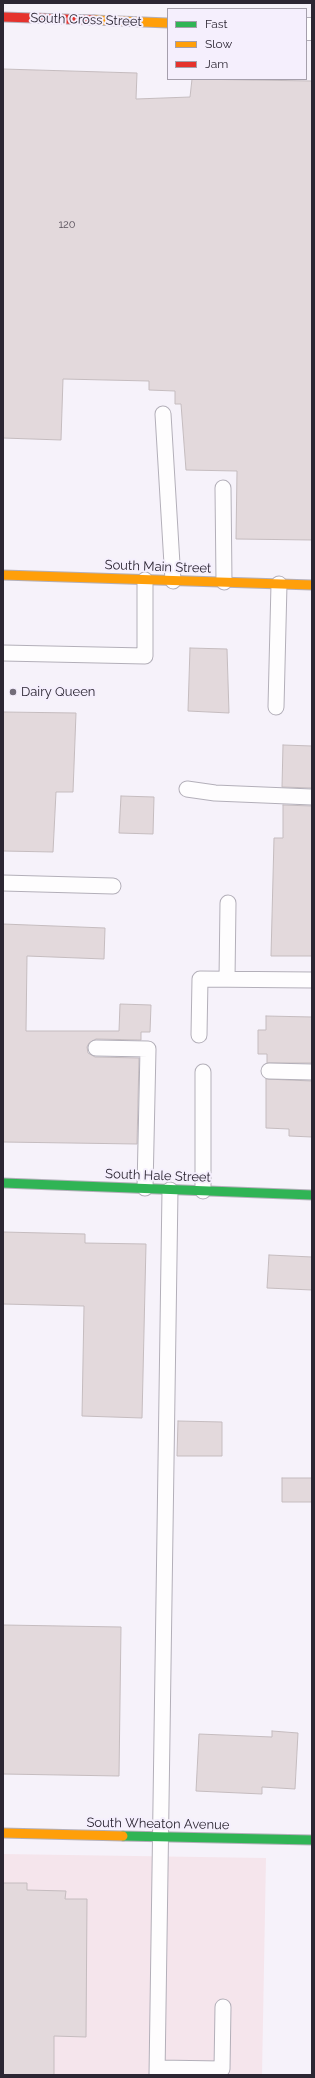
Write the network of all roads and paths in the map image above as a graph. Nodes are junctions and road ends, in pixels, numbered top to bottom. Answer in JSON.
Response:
{"nodes":[{"id":1,"x":3,"y":17,"type":"edge"},
{"id":2,"x":167,"y":23,"type":"edge"},
{"id":3,"x":163,"y":414,"type":"dead end"},
{"id":4,"x":222,"y":488,"type":"dead end"},
{"id":5,"x":3,"y":576,"type":"edge"},
{"id":6,"x":145,"y":580,"type":"junction"},
{"id":7,"x":173,"y":581,"type":"junction"},
{"id":8,"x":224,"y":582,"type":"junction"},
{"id":9,"x":279,"y":584,"type":"junction"},
{"id":10,"x":312,"y":585,"type":"edge"},
{"id":11,"x":3,"y":653,"type":"edge"},
{"id":12,"x":276,"y":706,"type":"dead end"},
{"id":13,"x":187,"y":790,"type":"dead end"},
{"id":14,"x":312,"y":797,"type":"edge"},
{"id":15,"x":3,"y":883,"type":"edge"},
{"id":16,"x":113,"y":886,"type":"dead end"},
{"id":17,"x":228,"y":903,"type":"dead end"},
{"id":18,"x":227,"y":979,"type":"junction"},
{"id":19,"x":312,"y":980,"type":"edge"},
{"id":20,"x":199,"y":1035,"type":"dead end"},
{"id":21,"x":96,"y":1048,"type":"dead end"},
{"id":22,"x":269,"y":1071,"type":"dead end"},
{"id":23,"x":203,"y":1072,"type":"dead end"},
{"id":24,"x":312,"y":1072,"type":"edge"},
{"id":25,"x":3,"y":1183,"type":"edge"},
{"id":26,"x":145,"y":1188,"type":"junction"},
{"id":27,"x":170,"y":1190,"type":"junction"},
{"id":28,"x":203,"y":1191,"type":"junction"},
{"id":29,"x":312,"y":1195,"type":"edge"},
{"id":30,"x":3,"y":1833,"type":"edge"},
{"id":31,"x":162,"y":1837,"type":"junction"},
{"id":32,"x":312,"y":1840,"type":"edge"},
{"id":33,"x":223,"y":2007,"type":"dead end"},
{"id":34,"x":158,"y":2071,"type":"edge"}],
"edges":[{"from":1,"to":2,"type":"street","name":"South Cross Street"},
{"from":3,"to":7,"type":"lane"},
{"from":4,"to":8,"type":"lane"},
{"from":5,"to":6,"type":"street","name":"South Main Street"},
{"from":6,"to":7,"type":"street","name":"South Main Street"},
{"from":6,"to":11,"type":"lane"},
{"from":7,"to":8,"type":"street","name":"South Main Street"},
{"from":8,"to":9,"type":"street","name":"South Main Street"},
{"from":9,"to":10,"type":"street","name":"South Main Street"},
{"from":9,"to":12,"type":"lane"},
{"from":13,"to":14,"type":"lane"},
{"from":15,"to":16,"type":"lane"},
{"from":17,"to":18,"type":"lane"},
{"from":18,"to":19,"type":"lane"},
{"from":18,"to":20,"type":"lane"},
{"from":21,"to":26,"type":"lane"},
{"from":22,"to":24,"type":"lane"},
{"from":23,"to":28,"type":"lane"},
{"from":25,"to":26,"type":"street","name":"South Hale Street"},
{"from":26,"to":27,"type":"street","name":"South Hale Street"},
{"from":27,"to":28,"type":"street","name":"South Hale Street"},
{"from":27,"to":31,"type":"lane"},
{"from":28,"to":29,"type":"street","name":"South Hale Street"},
{"from":30,"to":31,"type":"street","name":"South Wheaton Avenue"},
{"from":31,"to":32,"type":"street","name":"South Wheaton Avenue"},
{"from":31,"to":34,"type":"lane"},
{"from":33,"to":34,"type":"lane"}]}
